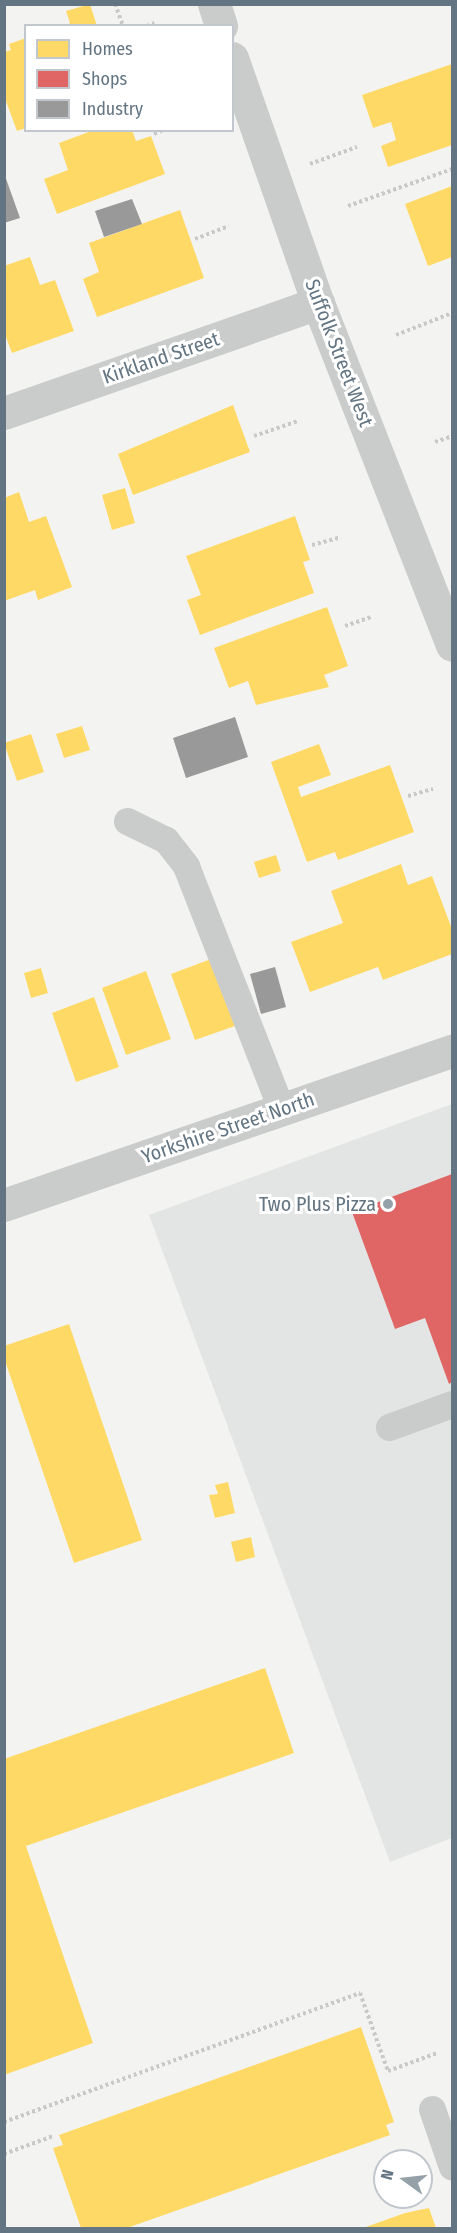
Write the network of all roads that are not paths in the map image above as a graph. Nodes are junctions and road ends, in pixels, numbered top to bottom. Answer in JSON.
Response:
{"nodes":[{"id":1,"x":214,"y":4,"type":"edge"},
{"id":2,"x":220,"y":24,"type":"edge"},
{"id":3,"x":234,"y":64,"type":"edge"},
{"id":4,"x":318,"y":303,"type":"junction"},
{"id":5,"x":4,"y":413,"type":"edge"},
{"id":6,"x":453,"y":645,"type":"edge"},
{"id":7,"x":127,"y":821,"type":"dead end"},
{"id":8,"x":453,"y":1051,"type":"edge"},
{"id":9,"x":281,"y":1109,"type":"junction"},
{"id":10,"x":4,"y":1205,"type":"edge"},
{"id":11,"x":453,"y":1404,"type":"edge"},
{"id":12,"x":388,"y":1427,"type":"dead end"},
{"id":13,"x":432,"y":2109,"type":"dead end"},
{"id":14,"x":453,"y":2167,"type":"edge"}],
"edges":[{"from":1,"to":2,"type":"street"},
{"from":3,"to":4,"type":"street","name":"Suffolk Street West"},
{"from":4,"to":5,"type":"street","name":"Kirkland Street"},
{"from":4,"to":6,"type":"street","name":"Suffolk Street West"},
{"from":7,"to":9,"type":"lane"},
{"from":8,"to":9,"type":"street","name":"Yorkshire Street North"},
{"from":9,"to":10,"type":"street","name":"Yorkshire Street North"},
{"from":11,"to":12,"type":"lane"},
{"from":13,"to":14,"type":"lane"}]}
